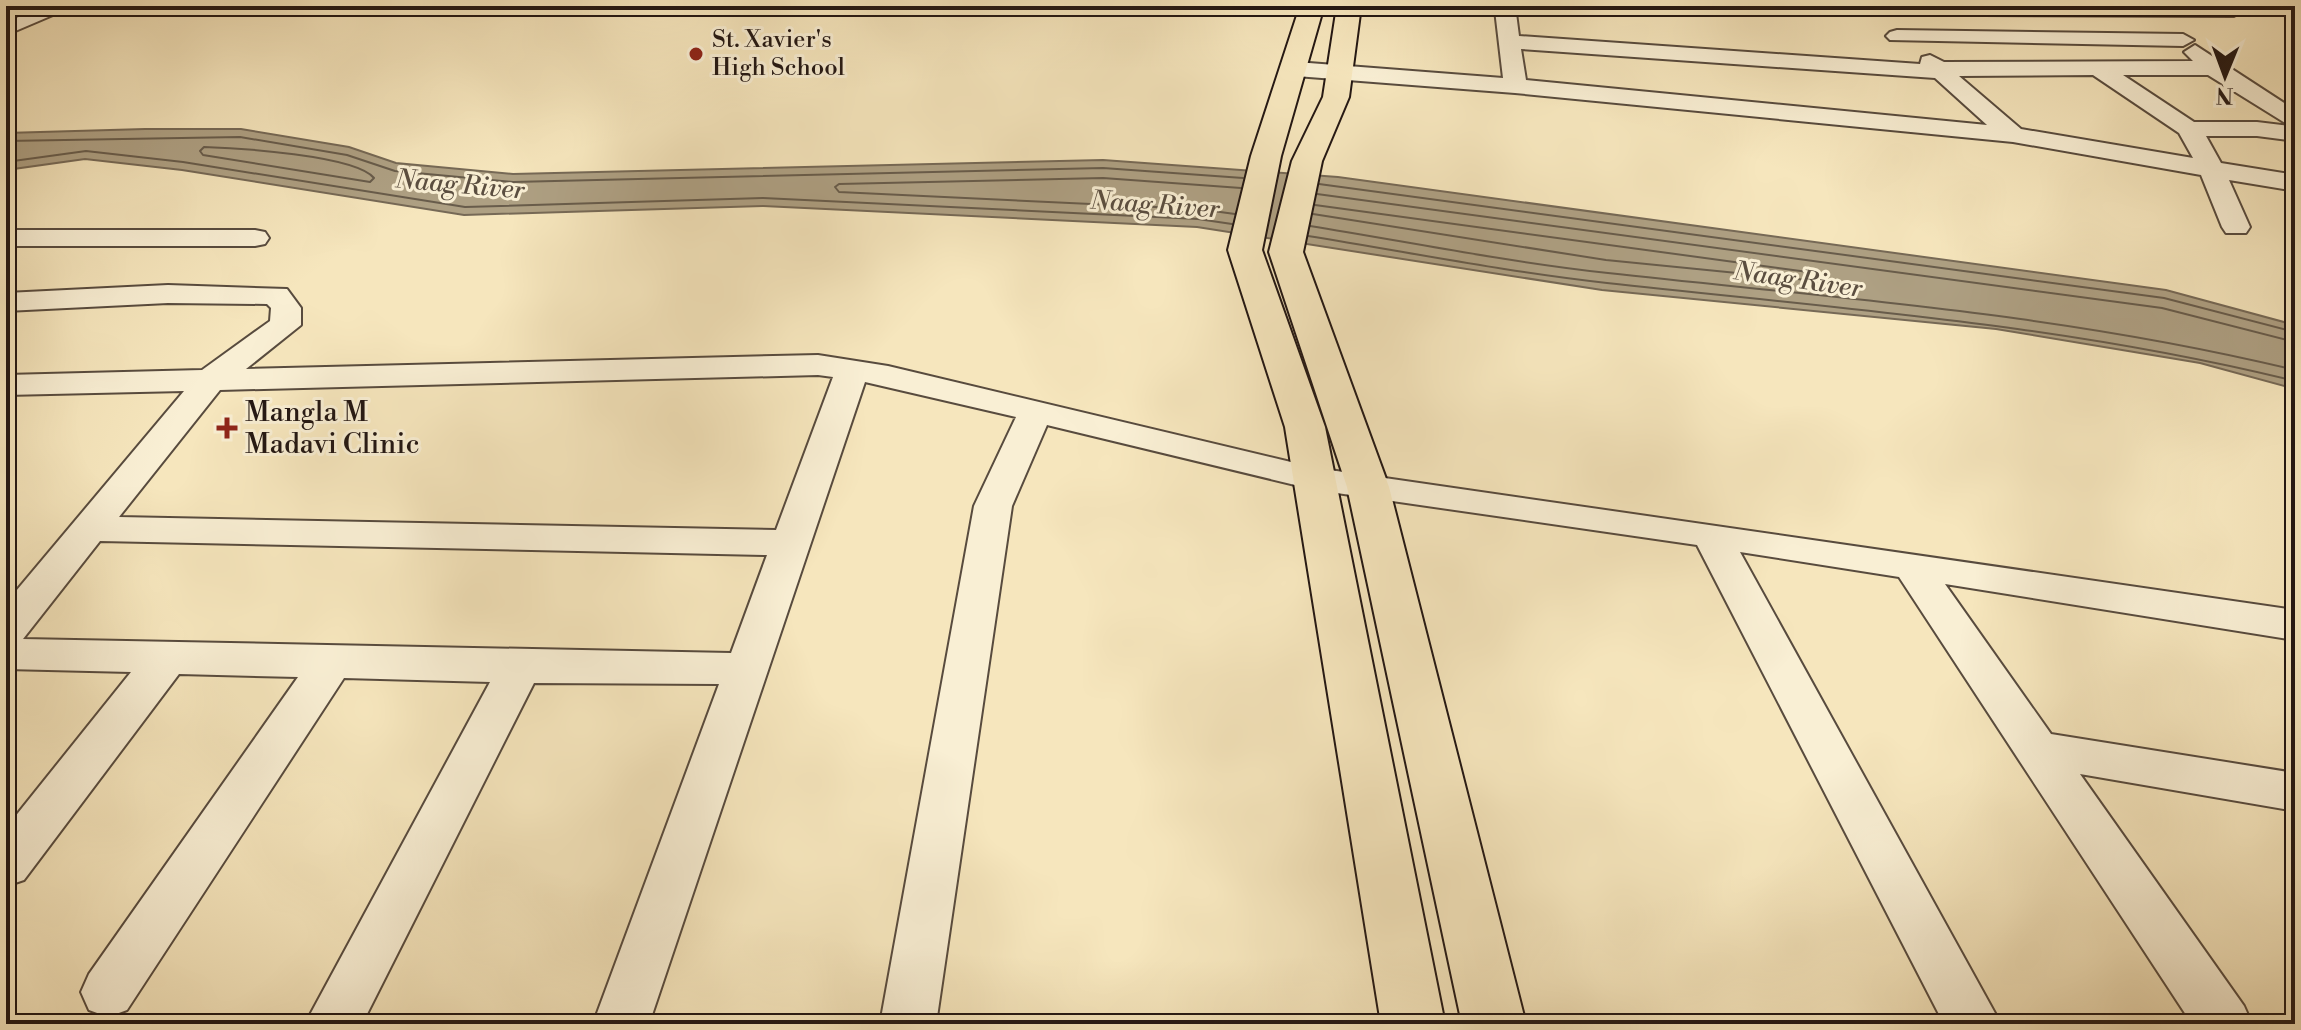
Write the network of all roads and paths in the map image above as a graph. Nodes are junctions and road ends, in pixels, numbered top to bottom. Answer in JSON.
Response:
{"nodes":[{"id":1,"x":64,"y":6,"type":"edge"},
{"id":2,"x":1312,"y":6,"type":"edge"},
{"id":3,"x":1349,"y":6,"type":"edge"},
{"id":4,"x":1656,"y":7,"type":"edge"},
{"id":5,"x":1860,"y":7,"type":"edge"},
{"id":6,"x":2157,"y":11,"type":"junction"},
{"id":7,"x":2227,"y":12,"type":"dead end"},
{"id":8,"x":6,"y":29,"type":"edge"},
{"id":9,"x":1897,"y":36,"type":"junction"},
{"id":10,"x":2183,"y":40,"type":"junction"},
{"id":11,"x":1509,"y":42,"type":"junction"},
{"id":12,"x":1696,"y":55,"type":"junction"},
{"id":13,"x":2097,"y":68,"type":"junction"},
{"id":14,"x":2213,"y":68,"type":"junction"},
{"id":15,"x":1296,"y":69,"type":"junction"},
{"id":16,"x":1940,"y":70,"type":"junction"},
{"id":17,"x":1342,"y":73,"type":"junction"},
{"id":18,"x":1515,"y":86,"type":"junction"},
{"id":19,"x":2295,"y":120,"type":"edge"},
{"id":20,"x":2189,"y":129,"type":"junction"},
{"id":21,"x":2295,"y":134,"type":"edge"},
{"id":22,"x":2013,"y":135,"type":"junction"},
{"id":23,"x":2212,"y":169,"type":"junction"},
{"id":24,"x":2295,"y":183,"type":"edge"},
{"id":25,"x":2236,"y":227,"type":"dead end"},
{"id":26,"x":6,"y":238,"type":"edge"},
{"id":27,"x":255,"y":238,"type":"dead end"},
{"id":28,"x":1265,"y":251,"type":"junction"},
{"id":29,"x":6,"y":302,"type":"edge"},
{"id":30,"x":852,"y":371,"type":"junction"},
{"id":31,"x":211,"y":379,"type":"junction"},
{"id":32,"x":13,"y":391,"type":"edge"},
{"id":33,"x":1035,"y":412,"type":"junction"},
{"id":34,"x":1316,"y":479,"type":"junction"},
{"id":35,"x":1368,"y":487,"type":"junction"},
{"id":36,"x":89,"y":529,"type":"junction"},
{"id":37,"x":1711,"y":535,"type":"junction"},
{"id":38,"x":791,"y":543,"type":"junction"},
{"id":39,"x":1911,"y":565,"type":"junction"},
{"id":40,"x":2295,"y":625,"type":"edge"},
{"id":41,"x":6,"y":631,"type":"edge"},
{"id":42,"x":6,"y":654,"type":"edge"},
{"id":43,"x":167,"y":658,"type":"junction"},
{"id":44,"x":331,"y":663,"type":"junction"},
{"id":45,"x":520,"y":667,"type":"junction"},
{"id":46,"x":746,"y":669,"type":"junction"},
{"id":47,"x":2036,"y":749,"type":"junction"},
{"id":48,"x":2295,"y":792,"type":"edge"},
{"id":49,"x":6,"y":865,"type":"edge"},
{"id":50,"x":108,"y":992,"type":"dead end"},
{"id":51,"x":333,"y":1024,"type":"edge"},
{"id":52,"x":621,"y":1024,"type":"edge"},
{"id":53,"x":908,"y":1024,"type":"edge"},
{"id":54,"x":1413,"y":1024,"type":"edge"},
{"id":55,"x":1494,"y":1024,"type":"edge"},
{"id":56,"x":1973,"y":1024,"type":"edge"},
{"id":57,"x":2224,"y":1024,"type":"edge"}],
"edges":[{"from":1,"to":8,"type":"street"},
{"from":2,"to":15,"type":"main road"},
{"from":3,"to":17,"type":"main road"},
{"from":4,"to":5,"type":"street"},
{"from":4,"to":11,"type":"street"},
{"from":4,"to":12,"type":"street"},
{"from":5,"to":6,"type":"street"},
{"from":5,"to":9,"type":"street"},
{"from":6,"to":7,"type":"street"},
{"from":6,"to":10,"type":"street"},
{"from":9,"to":10,"type":"street"},
{"from":9,"to":16,"type":"street"},
{"from":10,"to":14,"type":"street"},
{"from":11,"to":12,"type":"street"},
{"from":11,"to":18,"type":"street"},
{"from":12,"to":16,"type":"street"},
{"from":13,"to":14,"type":"street"},
{"from":13,"to":16,"type":"street"},
{"from":13,"to":20,"type":"street"},
{"from":14,"to":19,"type":"street"},
{"from":15,"to":17,"type":"street"},
{"from":15,"to":28,"type":"main road"},
{"from":16,"to":22,"type":"street"},
{"from":17,"to":18,"type":"street"},
{"from":17,"to":28,"type":"main road"},
{"from":18,"to":22,"type":"street"},
{"from":20,"to":21,"type":"street"},
{"from":20,"to":23,"type":"street"},
{"from":22,"to":23,"type":"street"},
{"from":23,"to":24,"type":"street"},
{"from":23,"to":25,"type":"street"},
{"from":26,"to":27,"type":"street"},
{"from":28,"to":34,"type":"main road"},
{"from":28,"to":35,"type":"main road"},
{"from":29,"to":31,"type":"street"},
{"from":30,"to":31,"type":"street"},
{"from":30,"to":33,"type":"street"},
{"from":30,"to":38,"type":"street"},
{"from":31,"to":32,"type":"street"},
{"from":31,"to":36,"type":"street"},
{"from":33,"to":34,"type":"street"},
{"from":33,"to":53,"type":"street"},
{"from":34,"to":35,"type":"street"},
{"from":34,"to":54,"type":"main road"},
{"from":35,"to":37,"type":"street"},
{"from":35,"to":55,"type":"main road"},
{"from":36,"to":38,"type":"street"},
{"from":36,"to":41,"type":"street"},
{"from":37,"to":39,"type":"street"},
{"from":37,"to":56,"type":"street"},
{"from":38,"to":46,"type":"street"},
{"from":39,"to":40,"type":"street"},
{"from":39,"to":47,"type":"street"},
{"from":42,"to":43,"type":"street"},
{"from":43,"to":44,"type":"street"},
{"from":43,"to":49,"type":"street"},
{"from":44,"to":45,"type":"street"},
{"from":44,"to":50,"type":"street"},
{"from":45,"to":46,"type":"street"},
{"from":45,"to":51,"type":"street"},
{"from":46,"to":52,"type":"street"},
{"from":47,"to":48,"type":"street"},
{"from":47,"to":57,"type":"street"}]}
